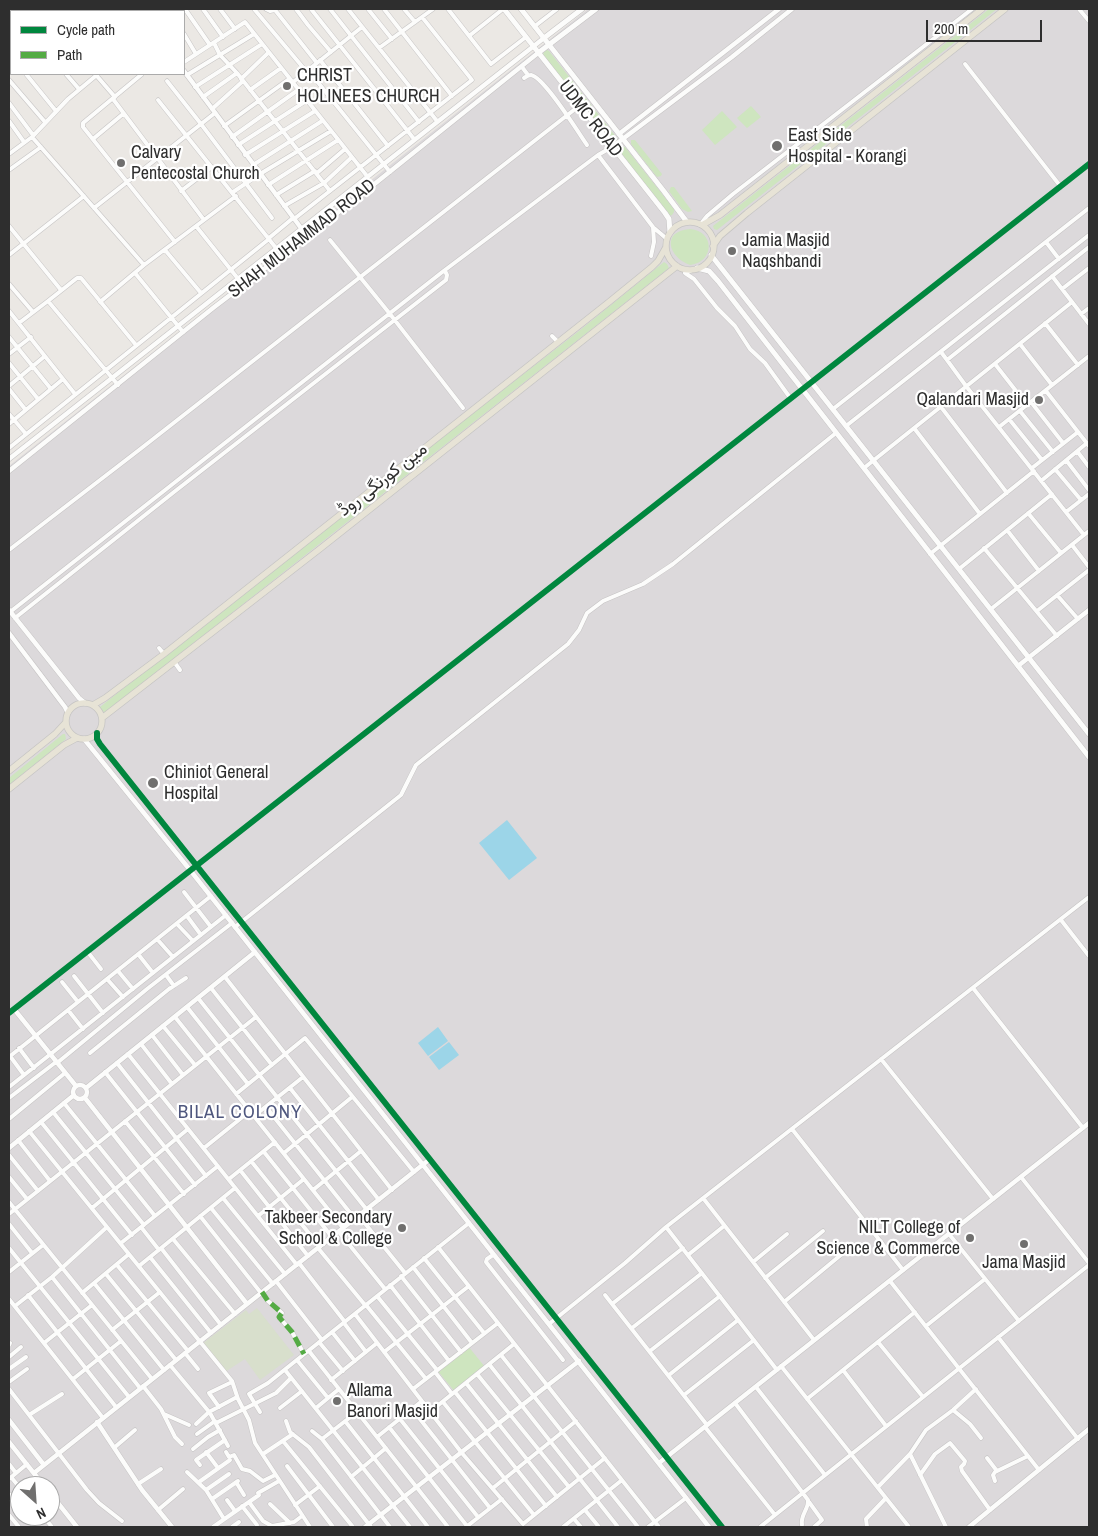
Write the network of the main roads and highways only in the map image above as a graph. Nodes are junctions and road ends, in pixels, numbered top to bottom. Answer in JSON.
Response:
{"nodes":[{"id":1,"x":503,"y":9,"type":"edge"},
{"id":2,"x":521,"y":9,"type":"edge"},
{"id":3,"x":582,"y":9,"type":"edge"},
{"id":4,"x":596,"y":9,"type":"edge"},
{"id":5,"x":982,"y":9,"type":"edge"},
{"id":6,"x":1005,"y":9,"type":"edge"},
{"id":7,"x":544,"y":38,"type":"junction"},
{"id":8,"x":549,"y":44,"type":"junction"},
{"id":9,"x":538,"y":53,"type":"junction"},
{"id":10,"x":687,"y":222,"type":"junction"},
{"id":11,"x":701,"y":225,"type":"junction"},
{"id":12,"x":670,"y":233,"type":"junction"},
{"id":13,"x":713,"y":246,"type":"junction"},
{"id":14,"x":666,"y":247,"type":"junction"},
{"id":15,"x":711,"y":255,"type":"junction"},
{"id":16,"x":677,"y":266,"type":"junction"},
{"id":17,"x":698,"y":268,"type":"junction"},
{"id":18,"x":93,"y":705,"type":"junction"},
{"id":19,"x":102,"y":718,"type":"junction"},
{"id":20,"x":66,"y":722,"type":"junction"},
{"id":21,"x":1089,"y":734,"type":"edge"},
{"id":22,"x":80,"y":738,"type":"junction"},
{"id":23,"x":1089,"y":757,"type":"edge"},
{"id":24,"x":9,"y":771,"type":"edge"},
{"id":25,"x":9,"y":789,"type":"edge"}],
"edges":[{"from":1,"to":9,"type":"main road","name":"UDMC ROAD"},
{"from":2,"to":7,"type":"main road","name":"UDMC ROAD"},
{"from":3,"to":7,"type":"main road","name":"SHAH MUHAMMAD ROAD"},
{"from":4,"to":8,"type":"main road","name":"SHAH MUHAMMAD ROAD"},
{"from":5,"to":11,"type":"main road"},
{"from":6,"to":13,"type":"main road"},
{"from":7,"to":8,"type":"main road","name":"UDMC ROAD"},
{"from":8,"to":9,"type":"main road","name":"SHAH MUHAMMAD ROAD"},
{"from":8,"to":10,"type":"main road","name":"UDMC ROAD"},
{"from":9,"to":12,"type":"main road","name":"UDMC ROAD"},
{"from":10,"to":11,"type":"main road"},
{"from":10,"to":12,"type":"main road"},
{"from":11,"to":13,"type":"main road"},
{"from":12,"to":14,"type":"main road"},
{"from":13,"to":15,"type":"main road"},
{"from":14,"to":16,"type":"main road"},
{"from":14,"to":18,"type":"main road","name":"مین کورنگی روڈ"},
{"from":15,"to":17,"type":"main road"},
{"from":15,"to":21,"type":"main road"},
{"from":16,"to":17,"type":"main road"},
{"from":16,"to":19,"type":"main road","name":"مین کورنگی روڈ"},
{"from":17,"to":23,"type":"main road"},
{"from":18,"to":19,"type":"main road"},
{"from":18,"to":20,"type":"main road"},
{"from":19,"to":22,"type":"main road"},
{"from":20,"to":22,"type":"main road"},
{"from":20,"to":24,"type":"main road"},
{"from":22,"to":25,"type":"main road"}]}
